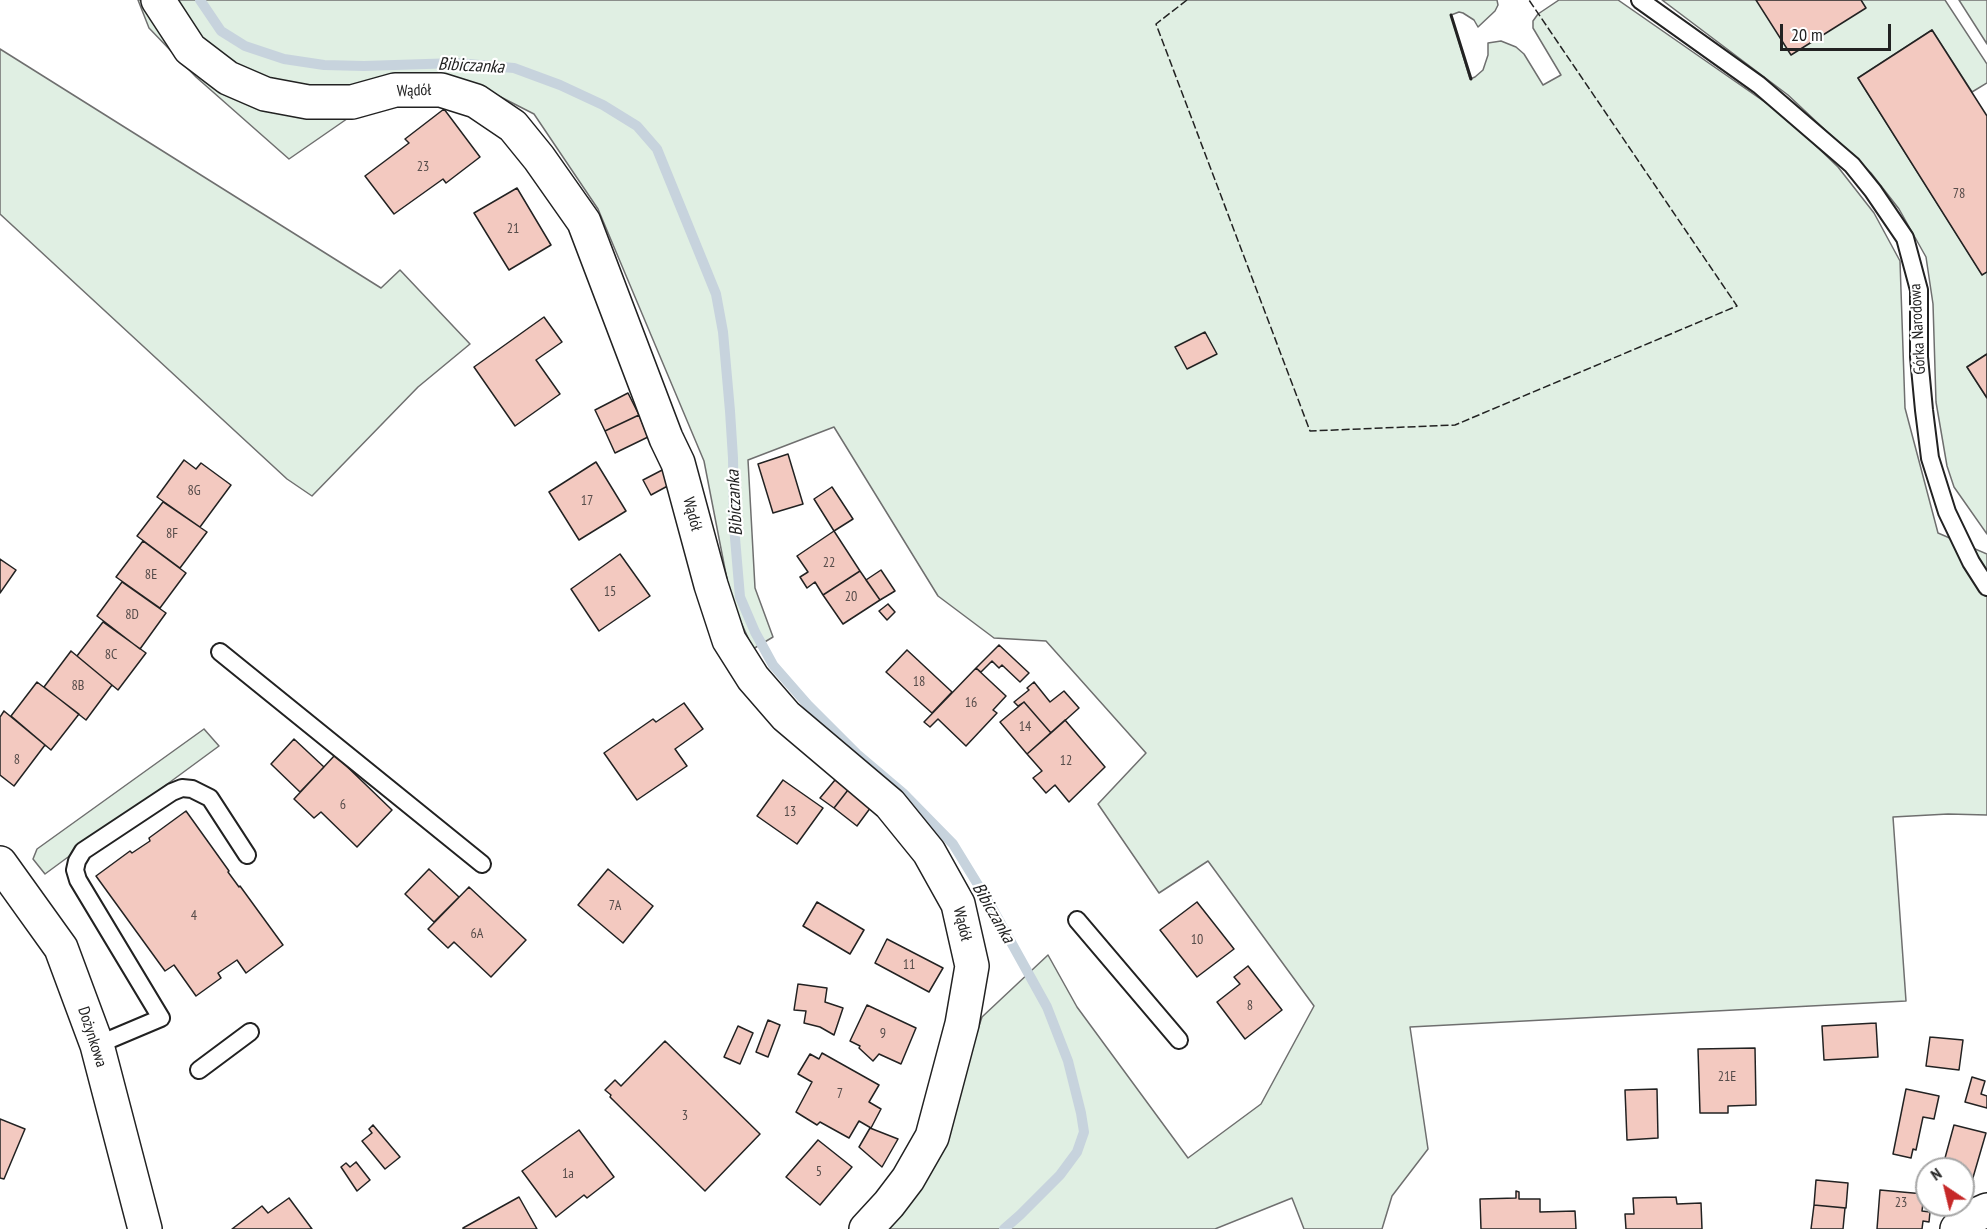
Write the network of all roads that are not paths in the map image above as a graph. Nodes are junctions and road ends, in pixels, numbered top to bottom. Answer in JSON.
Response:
{"nodes":[{"id":1,"x":158,"y":0,"type":"edge"},
{"id":2,"x":1640,"y":0,"type":"edge"},
{"id":3,"x":1987,"y":587,"type":"edge"},
{"id":4,"x":220,"y":652,"type":"dead end"},
{"id":5,"x":248,"y":855,"type":"dead end"},
{"id":6,"x":0,"y":863,"type":"edge"},
{"id":7,"x":482,"y":864,"type":"dead end"},
{"id":8,"x":1077,"y":920,"type":"dead end"},
{"id":9,"x":250,"y":1032,"type":"dead end"},
{"id":10,"x":1179,"y":1040,"type":"dead end"},
{"id":11,"x":97,"y":1045,"type":"junction"},
{"id":12,"x":199,"y":1070,"type":"dead end"},
{"id":13,"x":1987,"y":1210,"type":"edge"},
{"id":14,"x":145,"y":1229,"type":"edge"},
{"id":15,"x":866,"y":1229,"type":"edge"},
{"id":16,"x":1957,"y":1229,"type":"edge"}],
"edges":[{"from":1,"to":15,"type":"street","name":"Wądół"},
{"from":2,"to":3,"type":"lane","name":"Górka Narodowa"},
{"from":4,"to":7,"type":"lane"},
{"from":5,"to":11,"type":"lane"},
{"from":6,"to":11,"type":"street","name":"Dożynkowa"},
{"from":8,"to":10,"type":"lane"},
{"from":9,"to":12,"type":"lane"},
{"from":11,"to":14,"type":"street","name":"Dożynkowa"},
{"from":13,"to":16,"type":"street"}]}
